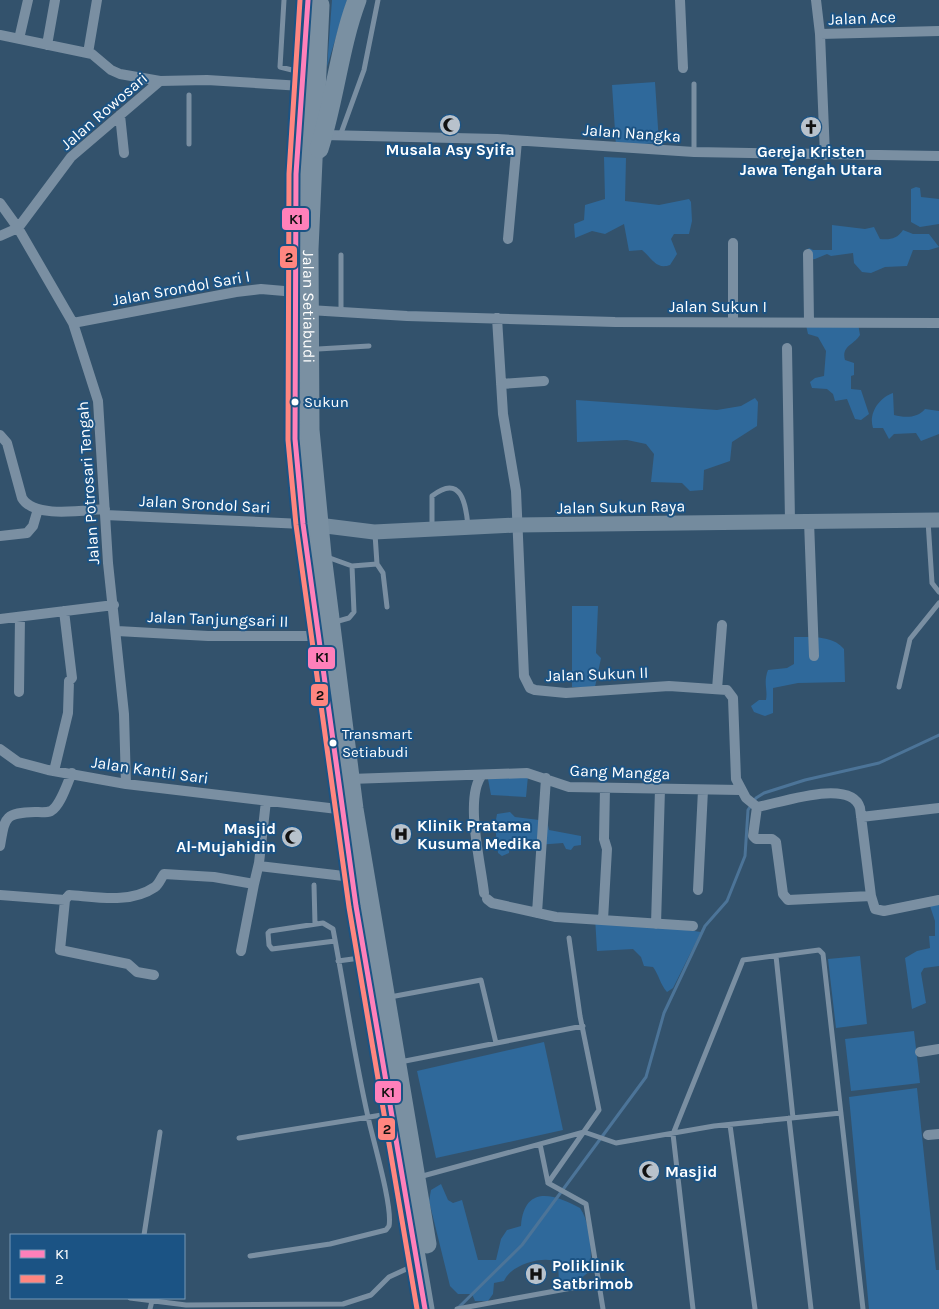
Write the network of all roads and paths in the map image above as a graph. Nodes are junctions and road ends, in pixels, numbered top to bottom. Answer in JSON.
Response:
{"nodes":[{"id":1,"x":28,"y":0,"type":"edge"},
{"id":2,"x":55,"y":0,"type":"edge"},
{"id":3,"x":97,"y":0,"type":"edge"},
{"id":4,"x":284,"y":0,"type":"edge"},
{"id":5,"x":299,"y":0,"type":"edge"},
{"id":6,"x":308,"y":0,"type":"edge"},
{"id":7,"x":320,"y":0,"type":"edge"},
{"id":8,"x":357,"y":0,"type":"edge"},
{"id":9,"x":378,"y":0,"type":"edge"},
{"id":10,"x":680,"y":0,"type":"edge"},
{"id":11,"x":816,"y":0,"type":"edge"},
{"id":12,"x":939,"y":31,"type":"edge"},
{"id":13,"x":820,"y":34,"type":"junction"},
{"id":14,"x":0,"y":35,"type":"edge"},
{"id":15,"x":19,"y":39,"type":"junction"},
{"id":16,"x":46,"y":45,"type":"junction"},
{"id":17,"x":88,"y":53,"type":"junction"},
{"id":18,"x":683,"y":68,"type":"dead end"},
{"id":19,"x":300,"y":77,"type":"junction"},
{"id":20,"x":160,"y":82,"type":"junction"},
{"id":21,"x":694,"y":84,"type":"dead end"},
{"id":22,"x":189,"y":95,"type":"dead end"},
{"id":23,"x":120,"y":115,"type":"junction"},
{"id":24,"x":332,"y":135,"type":"junction"},
{"id":25,"x":517,"y":140,"type":"junction"},
{"id":26,"x":190,"y":144,"type":"dead end"},
{"id":27,"x":694,"y":152,"type":"junction"},
{"id":28,"x":124,"y":153,"type":"dead end"},
{"id":29,"x":825,"y":155,"type":"junction"},
{"id":30,"x":939,"y":156,"type":"edge"},
{"id":31,"x":311,"y":174,"type":"junction"},
{"id":32,"x":0,"y":203,"type":"edge"},
{"id":33,"x":18,"y":228,"type":"junction"},
{"id":34,"x":0,"y":236,"type":"edge"},
{"id":35,"x":508,"y":239,"type":"dead end"},
{"id":36,"x":733,"y":243,"type":"dead end"},
{"id":37,"x":808,"y":254,"type":"dead end"},
{"id":38,"x":341,"y":255,"type":"dead end"},
{"id":39,"x":296,"y":292,"type":"junction"},
{"id":40,"x":341,"y":312,"type":"junction"},
{"id":41,"x":315,"y":314,"type":"junction"},
{"id":42,"x":497,"y":318,"type":"junction"},
{"id":43,"x":733,"y":321,"type":"junction"},
{"id":44,"x":809,"y":321,"type":"junction"},
{"id":45,"x":73,"y":323,"type":"junction"},
{"id":46,"x":939,"y":323,"type":"edge"},
{"id":47,"x":318,"y":340,"type":"dead end"},
{"id":48,"x":369,"y":346,"type":"dead end"},
{"id":49,"x":787,"y":348,"type":"dead end"},
{"id":50,"x":318,"y":350,"type":"junction"},
{"id":51,"x":318,"y":359,"type":"dead end"},
{"id":52,"x":544,"y":381,"type":"dead end"},
{"id":53,"x":501,"y":384,"type":"junction"},
{"id":54,"x":0,"y":435,"type":"edge"},
{"id":55,"x":38,"y":509,"type":"junction"},
{"id":56,"x":105,"y":512,"type":"junction"},
{"id":57,"x":934,"y":520,"type":"edge"},
{"id":58,"x":790,"y":521,"type":"junction"},
{"id":59,"x":809,"y":521,"type":"junction"},
{"id":60,"x":311,"y":524,"type":"junction"},
{"id":61,"x":516,"y":526,"type":"junction"},
{"id":62,"x":468,"y":528,"type":"junction"},
{"id":63,"x":432,"y":529,"type":"junction"},
{"id":64,"x":374,"y":532,"type":"junction"},
{"id":65,"x":0,"y":536,"type":"edge"},
{"id":66,"x":322,"y":555,"type":"junction"},
{"id":67,"x":377,"y":564,"type":"junction"},
{"id":68,"x":352,"y":566,"type":"junction"},
{"id":69,"x":939,"y":592,"type":"edge"},
{"id":70,"x":939,"y":603,"type":"edge"},
{"id":71,"x":114,"y":605,"type":"junction"},
{"id":72,"x":386,"y":606,"type":"dead end"},
{"id":73,"x":64,"y":611,"type":"junction"},
{"id":74,"x":20,"y":617,"type":"junction"},
{"id":75,"x":0,"y":619,"type":"edge"},
{"id":76,"x":722,"y":625,"type":"dead end"},
{"id":77,"x":324,"y":630,"type":"junction"},
{"id":78,"x":117,"y":631,"type":"junction"},
{"id":79,"x":814,"y":656,"type":"dead end"},
{"id":80,"x":899,"y":687,"type":"dead end"},
{"id":81,"x":717,"y":689,"type":"junction"},
{"id":82,"x":20,"y":692,"type":"dead end"},
{"id":83,"x":0,"y":749,"type":"edge"},
{"id":84,"x":54,"y":771,"type":"junction"},
{"id":85,"x":72,"y":773,"type":"junction"},
{"id":86,"x":482,"y":775,"type":"junction"},
{"id":87,"x":350,"y":778,"type":"junction"},
{"id":88,"x":546,"y":778,"type":"junction"},
{"id":89,"x":126,"y":784,"type":"junction"},
{"id":90,"x":605,"y":788,"type":"junction"},
{"id":91,"x":660,"y":789,"type":"junction"},
{"id":92,"x":702,"y":790,"type":"junction"},
{"id":93,"x":749,"y":800,"type":"junction"},
{"id":94,"x":266,"y":801,"type":"junction"},
{"id":95,"x":939,"y":808,"type":"edge"},
{"id":96,"x":348,"y":810,"type":"junction"},
{"id":97,"x":861,"y":817,"type":"junction"},
{"id":98,"x":0,"y":846,"type":"edge"},
{"id":99,"x":259,"y":866,"type":"junction"},
{"id":100,"x":352,"y":877,"type":"junction"},
{"id":101,"x":254,"y":884,"type":"junction"},
{"id":102,"x":314,"y":885,"type":"dead end"},
{"id":103,"x":698,"y":890,"type":"dead end"},
{"id":104,"x":0,"y":895,"type":"edge"},
{"id":105,"x":871,"y":896,"type":"junction"},
{"id":106,"x":65,"y":900,"type":"junction"},
{"id":107,"x":939,"y":900,"type":"edge"},
{"id":108,"x":537,"y":913,"type":"junction"},
{"id":109,"x":365,"y":917,"type":"junction"},
{"id":110,"x":602,"y":920,"type":"junction"},
{"id":111,"x":315,"y":924,"type":"junction"},
{"id":112,"x":656,"y":924,"type":"junction"},
{"id":113,"x":693,"y":926,"type":"dead end"},
{"id":114,"x":569,"y":938,"type":"dead end"},
{"id":115,"x":335,"y":941,"type":"junction"},
{"id":116,"x":241,"y":951,"type":"dead end"},
{"id":117,"x":776,"y":956,"type":"junction"},
{"id":118,"x":364,"y":958,"type":"junction"},
{"id":119,"x":338,"y":961,"type":"junction"},
{"id":120,"x":154,"y":975,"type":"dead end"},
{"id":121,"x":378,"y":998,"type":"junction"},
{"id":122,"x":583,"y":1026,"type":"junction"},
{"id":123,"x":496,"y":1043,"type":"junction"},
{"id":124,"x":939,"y":1050,"type":"edge"},
{"id":125,"x":920,"y":1052,"type":"dead end"},
{"id":126,"x":390,"y":1064,"type":"junction"},
{"id":127,"x":391,"y":1113,"type":"junction"},
{"id":128,"x":841,"y":1113,"type":"junction"},
{"id":129,"x":368,"y":1117,"type":"junction"},
{"id":130,"x":791,"y":1118,"type":"junction"},
{"id":131,"x":730,"y":1125,"type":"junction"},
{"id":132,"x":160,"y":1132,"type":"dead end"},
{"id":133,"x":584,"y":1132,"type":"junction"},
{"id":134,"x":673,"y":1134,"type":"junction"},
{"id":135,"x":239,"y":1138,"type":"dead end"},
{"id":136,"x":540,"y":1144,"type":"junction"},
{"id":137,"x":409,"y":1179,"type":"junction"},
{"id":138,"x":548,"y":1183,"type":"junction"},
{"id":139,"x":144,"y":1234,"type":"edge"},
{"id":140,"x":250,"y":1256,"type":"dead end"},
{"id":141,"x":421,"y":1263,"type":"junction"},
{"id":142,"x":599,"y":1283,"type":"junction"},
{"id":143,"x":139,"y":1299,"type":"edge"},
{"id":144,"x":152,"y":1301,"type":"junction"},
{"id":145,"x":150,"y":1309,"type":"edge"},
{"id":146,"x":425,"y":1309,"type":"edge"},
{"id":147,"x":438,"y":1309,"type":"edge"},
{"id":148,"x":457,"y":1309,"type":"edge"},
{"id":149,"x":602,"y":1309,"type":"edge"},
{"id":150,"x":694,"y":1309,"type":"edge"},
{"id":151,"x":754,"y":1309,"type":"edge"},
{"id":152,"x":811,"y":1309,"type":"edge"},
{"id":153,"x":863,"y":1309,"type":"edge"}],
"edges":[{"from":1,"to":15,"type":"street"},
{"from":2,"to":16,"type":"street"},
{"from":3,"to":17,"type":"street"},
{"from":4,"to":19,"type":"lane"},
{"from":5,"to":19,"type":"lane"},
{"from":6,"to":19,"type":"highway","name":"Jalan Setiabudi"},
{"from":7,"to":31,"type":"highway","name":"Jalan Setiabudi"},
{"from":8,"to":24,"type":"highway"},
{"from":9,"to":24,"type":"lane"},
{"from":10,"to":18,"type":"street"},
{"from":11,"to":13,"type":"street","name":"Jalan Ace"},
{"from":12,"to":13,"type":"street","name":"Jalan Ace"},
{"from":13,"to":29,"type":"street"},
{"from":14,"to":15,"type":"street"},
{"from":15,"to":16,"type":"street"},
{"from":16,"to":17,"type":"street"},
{"from":17,"to":20,"type":"street"},
{"from":19,"to":20,"type":"street","name":"Jalan Rowosari"},
{"from":19,"to":39,"type":"highway","name":"Jalan Setiabudi"},
{"from":20,"to":23,"type":"street","name":"Jalan Rowosari"},
{"from":21,"to":27,"type":"lane"},
{"from":22,"to":26,"type":"lane"},
{"from":23,"to":28,"type":"street"},
{"from":23,"to":33,"type":"street","name":"Jalan Rowosari"},
{"from":24,"to":25,"type":"street","name":"Jalan Nangka"},
{"from":24,"to":31,"type":"highway"},
{"from":25,"to":27,"type":"street","name":"Jalan Nangka"},
{"from":25,"to":35,"type":"street"},
{"from":27,"to":29,"type":"street","name":"Jalan Nangka"},
{"from":29,"to":30,"type":"street","name":"Jalan Nangka"},
{"from":31,"to":41,"type":"highway","name":"Jalan Setiabudi"},
{"from":32,"to":33,"type":"street","name":"Jalan Potrosari Tengah"},
{"from":33,"to":34,"type":"street"},
{"from":33,"to":45,"type":"street","name":"Jalan Potrosari Tengah"},
{"from":36,"to":43,"type":"street"},
{"from":37,"to":44,"type":"street"},
{"from":38,"to":40,"type":"lane"},
{"from":39,"to":45,"type":"street","name":"Jalan Srondol Sari I"},
{"from":39,"to":60,"type":"highway","name":"Jalan Setiabudi"},
{"from":40,"to":41,"type":"street","name":"Jalan Sukun I"},
{"from":40,"to":42,"type":"street","name":"Jalan Sukun I"},
{"from":41,"to":60,"type":"highway","name":"Jalan Setiabudi"},
{"from":42,"to":43,"type":"street","name":"Jalan Sukun I"},
{"from":42,"to":53,"type":"street"},
{"from":43,"to":44,"type":"street","name":"Jalan Sukun I"},
{"from":44,"to":46,"type":"street","name":"Jalan Sukun I"},
{"from":45,"to":56,"type":"street","name":"Jalan Potrosari Tengah"},
{"from":47,"to":50,"type":"lane"},
{"from":48,"to":50,"type":"lane"},
{"from":49,"to":58,"type":"street"},
{"from":50,"to":51,"type":"lane"},
{"from":52,"to":53,"type":"street"},
{"from":53,"to":61,"type":"street"},
{"from":54,"to":55,"type":"street"},
{"from":55,"to":56,"type":"street","name":"Jalan Srondol Sari"},
{"from":55,"to":65,"type":"street"},
{"from":56,"to":60,"type":"street","name":"Jalan Srondol Sari"},
{"from":56,"to":71,"type":"street","name":"Jalan Potrosari Tengah"},
{"from":57,"to":59,"type":"street","name":"Jalan Sukun Raya"},
{"from":57,"to":69,"type":"lane"},
{"from":58,"to":59,"type":"street","name":"Jalan Sukun Raya"},
{"from":58,"to":61,"type":"street","name":"Jalan Sukun Raya"},
{"from":59,"to":79,"type":"street"},
{"from":60,"to":64,"type":"street","name":"Jalan Sukun Raya"},
{"from":60,"to":66,"type":"highway"},
{"from":60,"to":77,"type":"highway"},
{"from":61,"to":62,"type":"street","name":"Jalan Sukun Raya"},
{"from":61,"to":81,"type":"street","name":"Jalan Sukun II"},
{"from":62,"to":63,"type":"street","name":"Jalan Sukun Raya"},
{"from":62,"to":63,"type":"lane"},
{"from":63,"to":64,"type":"street","name":"Jalan Sukun Raya"},
{"from":64,"to":67,"type":"lane"},
{"from":66,"to":68,"type":"lane"},
{"from":66,"to":77,"type":"highway"},
{"from":67,"to":68,"type":"lane"},
{"from":67,"to":72,"type":"lane"},
{"from":68,"to":77,"type":"lane"},
{"from":70,"to":80,"type":"lane"},
{"from":71,"to":73,"type":"street"},
{"from":71,"to":78,"type":"street","name":"Jalan Potrosari Tengah"},
{"from":73,"to":74,"type":"street"},
{"from":73,"to":84,"type":"street"},
{"from":74,"to":75,"type":"street"},
{"from":74,"to":82,"type":"street"},
{"from":76,"to":81,"type":"street"},
{"from":77,"to":78,"type":"street","name":"Jalan Tanjungsari II"},
{"from":77,"to":87,"type":"highway"},
{"from":77,"to":96,"type":"highway"},
{"from":78,"to":89,"type":"street","name":"Jalan Potrosari Tengah"},
{"from":81,"to":93,"type":"street"},
{"from":83,"to":84,"type":"street"},
{"from":84,"to":85,"type":"street"},
{"from":85,"to":89,"type":"street","name":"Jalan Kantil Sari"},
{"from":85,"to":98,"type":"street","name":"Jalan Kantil Sari"},
{"from":86,"to":87,"type":"street","name":"Gang Mangga"},
{"from":86,"to":88,"type":"street","name":"Gang Mangga"},
{"from":86,"to":108,"type":"street"},
{"from":87,"to":96,"type":"highway"},
{"from":88,"to":90,"type":"street","name":"Gang Mangga"},
{"from":88,"to":108,"type":"street"},
{"from":89,"to":94,"type":"street","name":"Jalan Kantil Sari"},
{"from":90,"to":91,"type":"street","name":"Gang Mangga"},
{"from":90,"to":110,"type":"street"},
{"from":91,"to":92,"type":"street","name":"Gang Mangga"},
{"from":91,"to":112,"type":"street"},
{"from":92,"to":93,"type":"street","name":"Gang Mangga"},
{"from":92,"to":103,"type":"street"},
{"from":93,"to":97,"type":"street","name":"Gang Mangga"},
{"from":93,"to":105,"type":"street"},
{"from":94,"to":96,"type":"street","name":"Jalan Kantil Sari"},
{"from":94,"to":99,"type":"street"},
{"from":95,"to":97,"type":"street"},
{"from":96,"to":100,"type":"highway"},
{"from":96,"to":109,"type":"highway"},
{"from":97,"to":105,"type":"street"},
{"from":99,"to":100,"type":"street"},
{"from":99,"to":101,"type":"street"},
{"from":100,"to":109,"type":"highway"},
{"from":101,"to":106,"type":"street"},
{"from":101,"to":116,"type":"street"},
{"from":102,"to":111,"type":"lane"},
{"from":104,"to":106,"type":"street"},
{"from":105,"to":107,"type":"street"},
{"from":106,"to":120,"type":"street"},
{"from":108,"to":110,"type":"street"},
{"from":109,"to":118,"type":"highway"},
{"from":109,"to":121,"type":"highway"},
{"from":110,"to":112,"type":"street"},
{"from":111,"to":115,"type":"lane"},
{"from":111,"to":115,"type":"lane"},
{"from":112,"to":113,"type":"street"},
{"from":114,"to":122,"type":"lane"},
{"from":115,"to":119,"type":"lane"},
{"from":117,"to":128,"type":"lane"},
{"from":117,"to":130,"type":"lane"},
{"from":117,"to":134,"type":"lane"},
{"from":118,"to":119,"type":"lane"},
{"from":118,"to":121,"type":"highway"},
{"from":119,"to":129,"type":"lane"},
{"from":121,"to":123,"type":"lane"},
{"from":121,"to":126,"type":"highway"},
{"from":122,"to":123,"type":"lane"},
{"from":122,"to":133,"type":"lane"},
{"from":123,"to":126,"type":"lane"},
{"from":124,"to":125,"type":"street"},
{"from":126,"to":127,"type":"highway"},
{"from":126,"to":137,"type":"highway"},
{"from":127,"to":129,"type":"lane"},
{"from":127,"to":137,"type":"highway"},
{"from":128,"to":130,"type":"lane"},
{"from":128,"to":153,"type":"lane"},
{"from":129,"to":135,"type":"lane"},
{"from":129,"to":140,"type":"lane"},
{"from":130,"to":131,"type":"lane"},
{"from":130,"to":152,"type":"lane"},
{"from":131,"to":134,"type":"lane"},
{"from":131,"to":151,"type":"lane"},
{"from":132,"to":139,"type":"lane"},
{"from":133,"to":134,"type":"lane"},
{"from":133,"to":136,"type":"lane"},
{"from":133,"to":138,"type":"lane"},
{"from":134,"to":150,"type":"lane"},
{"from":136,"to":137,"type":"lane"},
{"from":136,"to":138,"type":"lane"},
{"from":137,"to":141,"type":"highway"},
{"from":137,"to":147,"type":"highway"},
{"from":138,"to":142,"type":"lane"},
{"from":141,"to":144,"type":"lane"},
{"from":141,"to":146,"type":"highway"},
{"from":142,"to":148,"type":"lane"},
{"from":142,"to":149,"type":"lane"},
{"from":143,"to":144,"type":"lane"},
{"from":144,"to":145,"type":"lane"}]}
